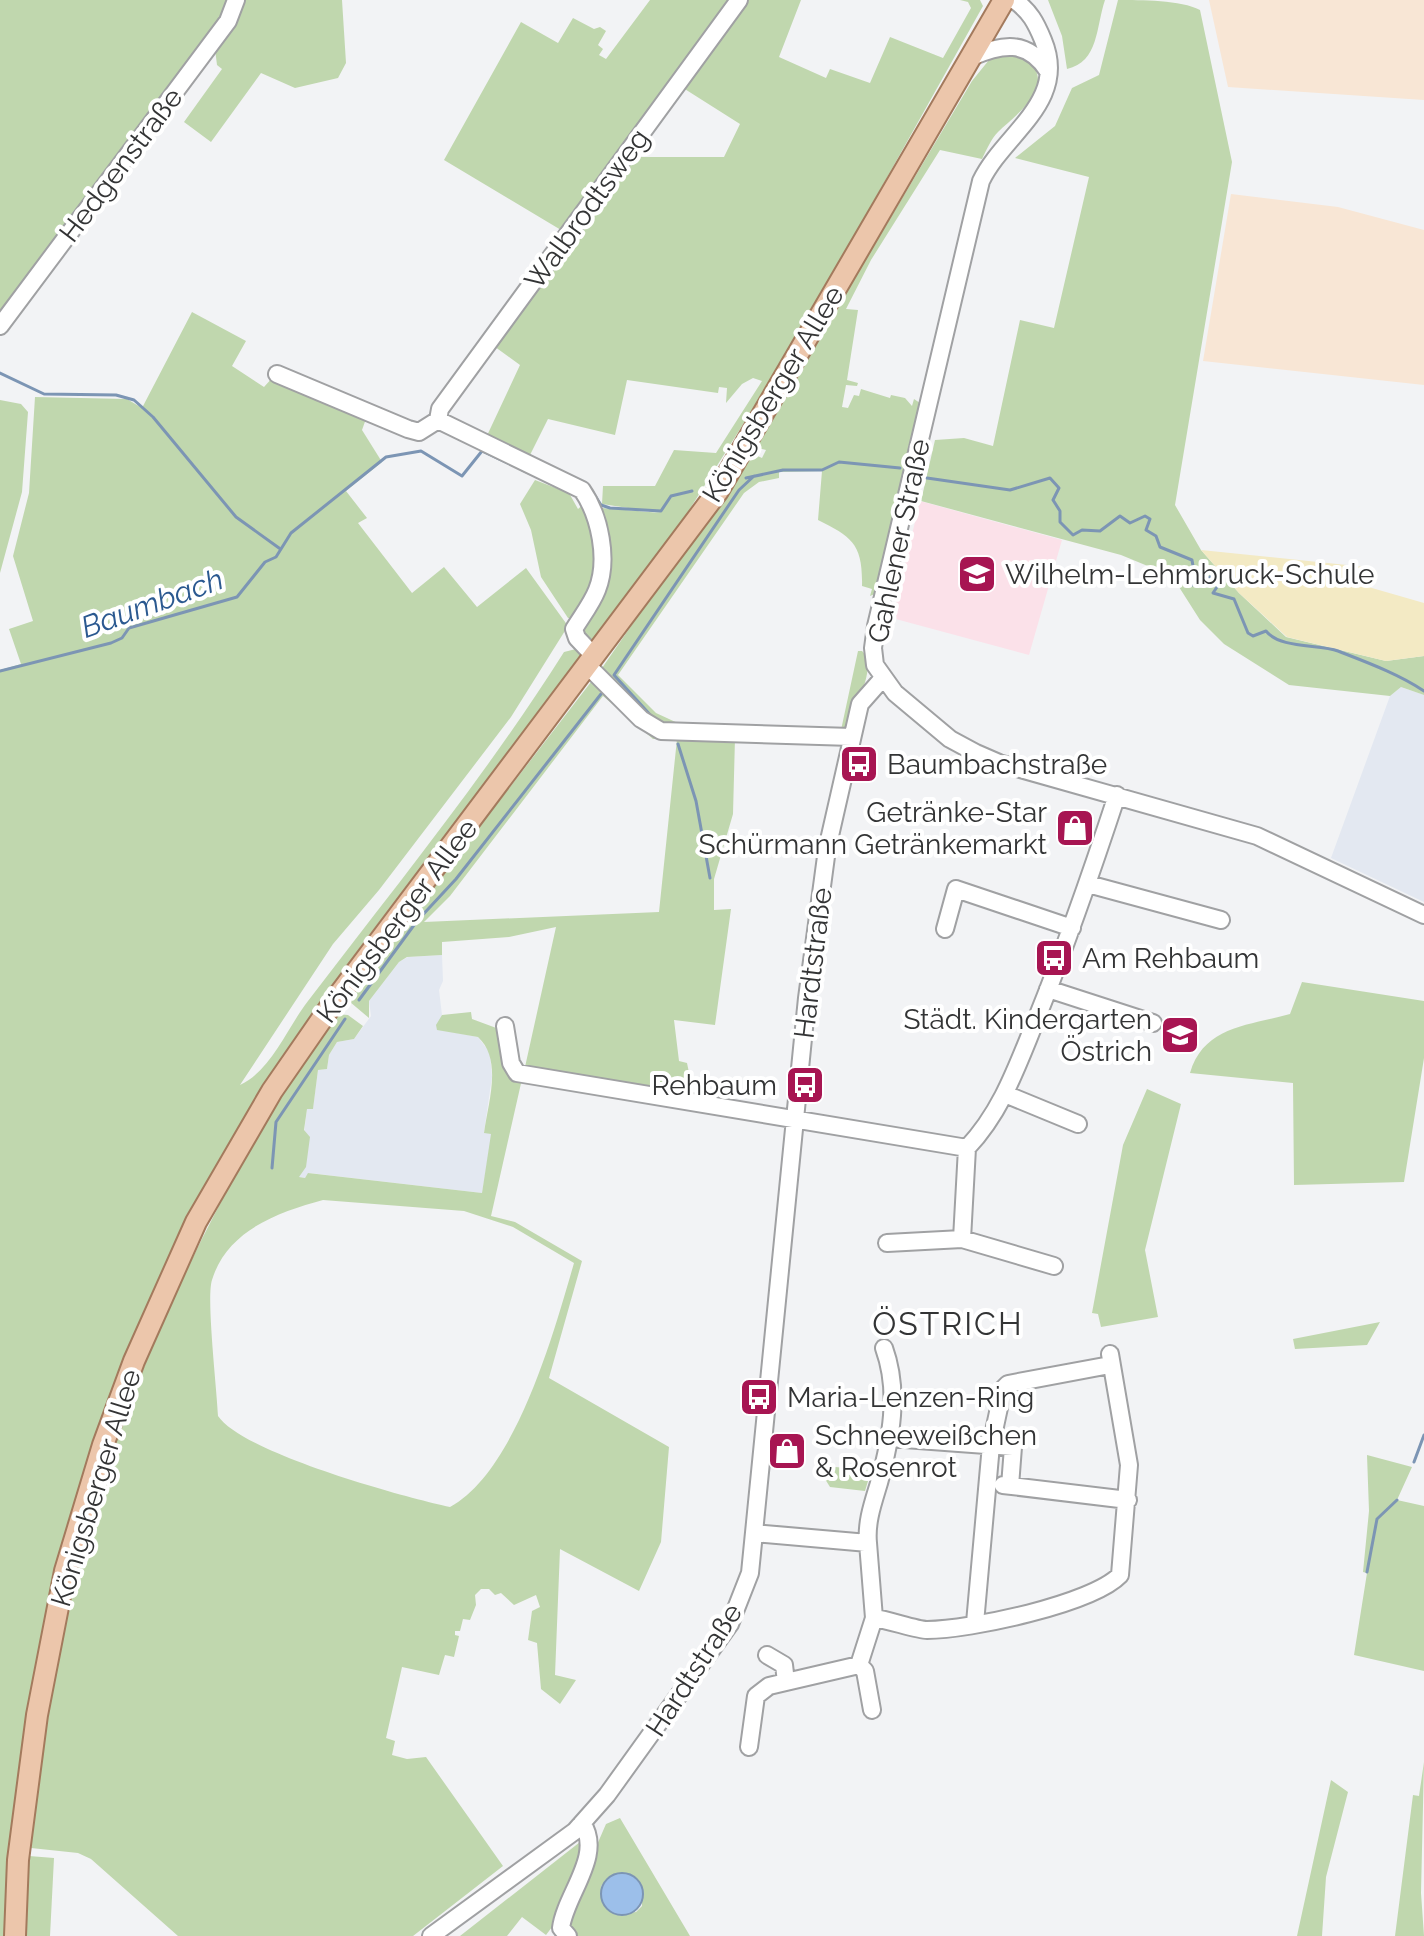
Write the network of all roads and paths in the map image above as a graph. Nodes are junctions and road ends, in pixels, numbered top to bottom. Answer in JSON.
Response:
{"nodes":[{"id":1,"x":236,"y":0,"type":"edge"},
{"id":2,"x":739,"y":0,"type":"edge"},
{"id":3,"x":1004,"y":0,"type":"edge"},
{"id":4,"x":1014,"y":0,"type":"edge"},
{"id":5,"x":971,"y":57,"type":"junction"},
{"id":6,"x":1049,"y":72,"type":"junction"},
{"id":7,"x":0,"y":326,"type":"edge"},
{"id":8,"x":277,"y":374,"type":"dead end"},
{"id":9,"x":438,"y":420,"type":"junction"},
{"id":10,"x":592,"y":661,"type":"junction"},
{"id":11,"x":883,"y":678,"type":"junction"},
{"id":12,"x":852,"y":737,"type":"junction"},
{"id":13,"x":1117,"y":795,"type":"junction"},
{"id":14,"x":1088,"y":884,"type":"junction"},
{"id":15,"x":1424,"y":915,"type":"edge"},
{"id":16,"x":1221,"y":920,"type":"dead end"},
{"id":17,"x":1072,"y":928,"type":"junction"},
{"id":18,"x":945,"y":929,"type":"dead end"},
{"id":19,"x":1048,"y":989,"type":"junction"},
{"id":20,"x":1153,"y":1023,"type":"dead end"},
{"id":21,"x":505,"y":1026,"type":"dead end"},
{"id":22,"x":1005,"y":1094,"type":"junction"},
{"id":23,"x":797,"y":1117,"type":"junction"},
{"id":24,"x":1078,"y":1124,"type":"dead end"},
{"id":25,"x":967,"y":1148,"type":"junction"},
{"id":26,"x":962,"y":1239,"type":"junction"},
{"id":27,"x":887,"y":1243,"type":"dead end"},
{"id":28,"x":1054,"y":1266,"type":"dead end"},
{"id":29,"x":884,"y":1348,"type":"dead end"},
{"id":30,"x":891,"y":1438,"type":"junction"},
{"id":31,"x":991,"y":1445,"type":"junction"},
{"id":32,"x":987,"y":1483,"type":"junction"},
{"id":33,"x":1010,"y":1486,"type":"junction"},
{"id":34,"x":1128,"y":1500,"type":"junction"},
{"id":35,"x":754,"y":1533,"type":"junction"},
{"id":36,"x":868,"y":1543,"type":"junction"},
{"id":37,"x":874,"y":1618,"type":"junction"},
{"id":38,"x":975,"y":1623,"type":"junction"},
{"id":39,"x":767,"y":1655,"type":"dead end"},
{"id":40,"x":859,"y":1665,"type":"junction"},
{"id":41,"x":786,"y":1682,"type":"junction"},
{"id":42,"x":872,"y":1710,"type":"dead end"},
{"id":43,"x":749,"y":1747,"type":"dead end"},
{"id":44,"x":582,"y":1823,"type":"junction"},
{"id":45,"x":15,"y":1936,"type":"edge"},
{"id":46,"x":431,"y":1936,"type":"edge"},
{"id":47,"x":568,"y":1936,"type":"edge"}],
"edges":[{"from":1,"to":7,"type":"street","name":"Hedgenstraße"},
{"from":2,"to":9,"type":"street","name":"Walbrodtsweg"},
{"from":3,"to":5,"type":"main road","name":"Königsberger Allee"},
{"from":4,"to":6,"type":"street"},
{"from":5,"to":6,"type":"street"},
{"from":5,"to":10,"type":"main road","name":"Königsberger Allee"},
{"from":6,"to":11,"type":"street","name":"Gahlener Straße"},
{"from":8,"to":9,"type":"street"},
{"from":9,"to":10,"type":"street"},
{"from":10,"to":12,"type":"street"},
{"from":10,"to":45,"type":"main road","name":"Königsberger Allee"},
{"from":11,"to":12,"type":"street","name":"Hardtstraße"},
{"from":11,"to":13,"type":"street","name":"Gahlener Straße"},
{"from":12,"to":23,"type":"street","name":"Hardtstraße"},
{"from":13,"to":14,"type":"street"},
{"from":13,"to":15,"type":"street","name":"Gahlener Straße"},
{"from":14,"to":16,"type":"street"},
{"from":14,"to":17,"type":"street"},
{"from":17,"to":18,"type":"street"},
{"from":17,"to":19,"type":"street"},
{"from":19,"to":20,"type":"street"},
{"from":19,"to":22,"type":"street"},
{"from":21,"to":23,"type":"street"},
{"from":22,"to":24,"type":"street"},
{"from":22,"to":25,"type":"street"},
{"from":23,"to":25,"type":"street"},
{"from":23,"to":35,"type":"street","name":"Hardtstraße"},
{"from":25,"to":26,"type":"street"},
{"from":26,"to":27,"type":"street"},
{"from":26,"to":28,"type":"street"},
{"from":29,"to":30,"type":"street"},
{"from":30,"to":31,"type":"street"},
{"from":30,"to":36,"type":"street"},
{"from":31,"to":32,"type":"street"},
{"from":31,"to":33,"type":"street"},
{"from":31,"to":34,"type":"street"},
{"from":32,"to":33,"type":"street"},
{"from":32,"to":38,"type":"street"},
{"from":33,"to":34,"type":"street"},
{"from":34,"to":38,"type":"street"},
{"from":35,"to":36,"type":"street"},
{"from":35,"to":44,"type":"street","name":"Hardtstraße"},
{"from":36,"to":37,"type":"street"},
{"from":37,"to":38,"type":"street"},
{"from":37,"to":40,"type":"street"},
{"from":39,"to":41,"type":"street"},
{"from":40,"to":41,"type":"street"},
{"from":40,"to":42,"type":"street"},
{"from":41,"to":43,"type":"street"},
{"from":44,"to":46,"type":"street","name":"Hardtstraße"},
{"from":44,"to":47,"type":"street"}]}
